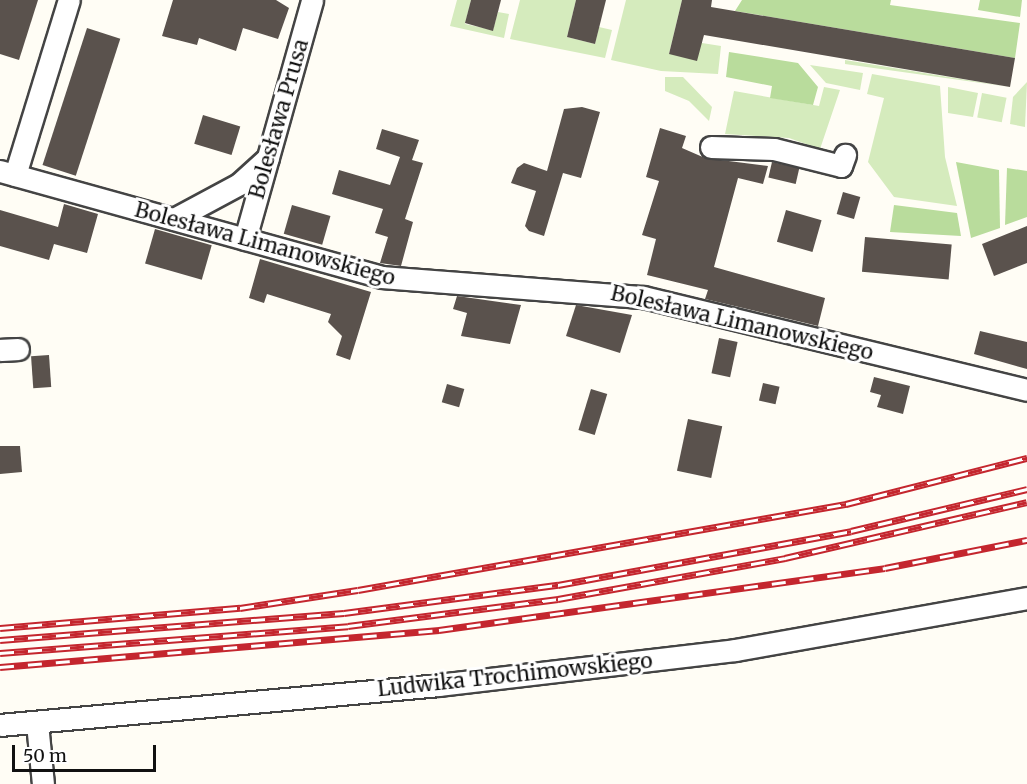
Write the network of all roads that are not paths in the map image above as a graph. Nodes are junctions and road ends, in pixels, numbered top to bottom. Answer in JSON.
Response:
{"nodes":[{"id":1,"x":69,"y":0,"type":"edge"},
{"id":2,"x":312,"y":0,"type":"edge"},
{"id":3,"x":711,"y":147,"type":"dead end"},
{"id":4,"x":845,"y":155,"type":"dead end"},
{"id":5,"x":268,"y":158,"type":"junction"},
{"id":6,"x":8,"y":173,"type":"edge"},
{"id":7,"x":174,"y":219,"type":"junction"},
{"id":8,"x":245,"y":239,"type":"junction"},
{"id":9,"x":1027,"y":390,"type":"edge"},
{"id":10,"x":1027,"y":598,"type":"edge"},
{"id":11,"x":38,"y":723,"type":"junction"},
{"id":12,"x":0,"y":725,"type":"edge"},
{"id":13,"x":43,"y":784,"type":"edge"}],
"edges":[{"from":1,"to":6,"type":"street"},
{"from":2,"to":5,"type":"street","name":"Bolesława Prusa"},
{"from":3,"to":4,"type":"street"},
{"from":5,"to":7,"type":"street"},
{"from":5,"to":8,"type":"street","name":"Bolesława Prusa"},
{"from":6,"to":7,"type":"street","name":"Bolesława Limanowskiego"},
{"from":7,"to":8,"type":"street","name":"Bolesława Limanowskiego"},
{"from":8,"to":9,"type":"street","name":"Bolesława Limanowskiego"},
{"from":10,"to":11,"type":"street","name":"Ludwika Trochimowskiego"},
{"from":11,"to":12,"type":"street","name":"Ludwika Trochimowskiego"},
{"from":11,"to":13,"type":"street"}]}
